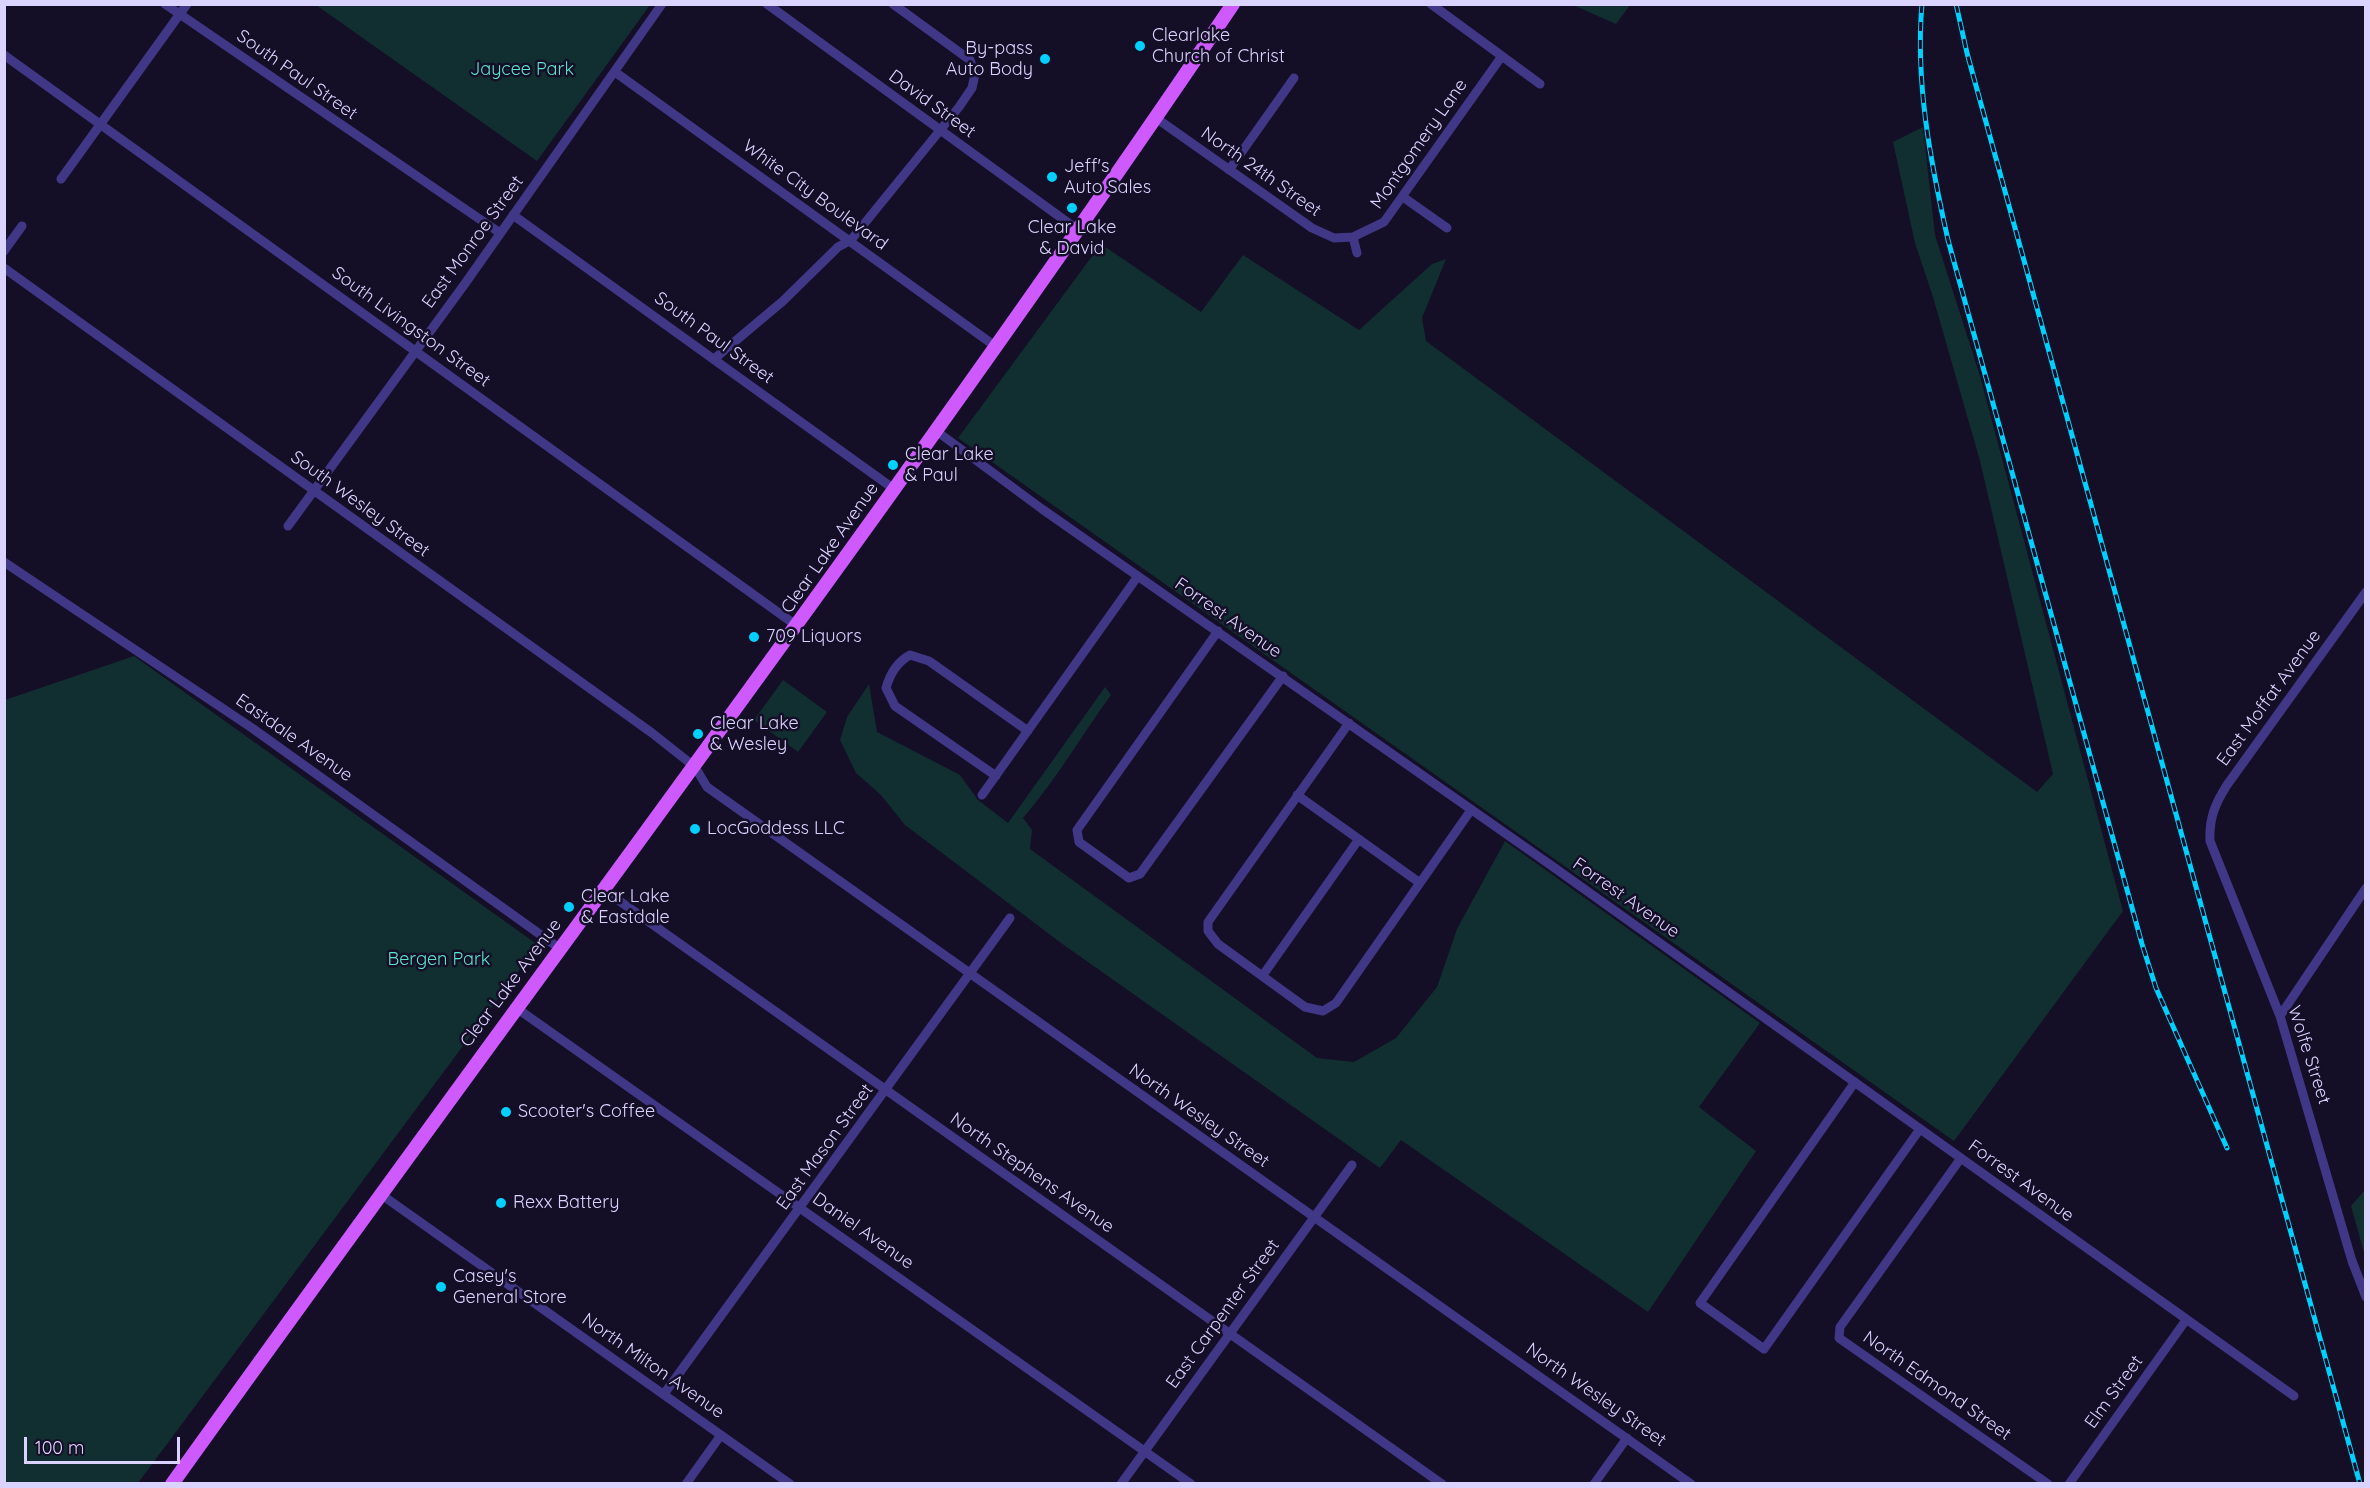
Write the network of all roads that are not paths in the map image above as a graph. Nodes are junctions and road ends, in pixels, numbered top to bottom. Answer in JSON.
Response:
{"nodes":[{"id":1,"x":165,"y":4,"type":"edge"},
{"id":2,"x":188,"y":4,"type":"edge"},
{"id":3,"x":662,"y":4,"type":"edge"},
{"id":4,"x":767,"y":4,"type":"edge"},
{"id":5,"x":1233,"y":4,"type":"edge"},
{"id":6,"x":1431,"y":4,"type":"edge"},
{"id":7,"x":894,"y":5,"type":"edge"},
{"id":8,"x":181,"y":14,"type":"junction"},
{"id":9,"x":4,"y":55,"type":"edge"},
{"id":10,"x":1502,"y":56,"type":"junction"},
{"id":11,"x":615,"y":72,"type":"junction"},
{"id":12,"x":1293,"y":78,"type":"dead end"},
{"id":13,"x":1540,"y":84,"type":"dead end"},
{"id":14,"x":1156,"y":118,"type":"junction"},
{"id":15,"x":101,"y":125,"type":"junction"},
{"id":16,"x":942,"y":130,"type":"junction"},
{"id":17,"x":1229,"y":170,"type":"junction"},
{"id":18,"x":62,"y":179,"type":"dead end"},
{"id":19,"x":1403,"y":197,"type":"junction"},
{"id":20,"x":513,"y":215,"type":"junction"},
{"id":21,"x":21,"y":226,"type":"dead end"},
{"id":22,"x":1447,"y":228,"type":"dead end"},
{"id":23,"x":1078,"y":230,"type":"junction"},
{"id":24,"x":500,"y":233,"type":"junction"},
{"id":25,"x":1353,"y":237,"type":"junction"},
{"id":26,"x":851,"y":240,"type":"junction"},
{"id":27,"x":4,"y":251,"type":"edge"},
{"id":28,"x":1357,"y":253,"type":"dead end"},
{"id":29,"x":4,"y":268,"type":"edge"},
{"id":30,"x":996,"y":346,"type":"junction"},
{"id":31,"x":415,"y":350,"type":"junction"},
{"id":32,"x":714,"y":358,"type":"junction"},
{"id":33,"x":935,"y":430,"type":"junction"},
{"id":34,"x":894,"y":489,"type":"junction"},
{"id":35,"x":312,"y":490,"type":"junction"},
{"id":36,"x":288,"y":526,"type":"dead end"},
{"id":37,"x":4,"y":562,"type":"edge"},
{"id":38,"x":1138,"y":576,"type":"junction"},
{"id":39,"x":2366,"y":592,"type":"edge"},
{"id":40,"x":796,"y":626,"type":"junction"},
{"id":41,"x":1218,"y":631,"type":"junction"},
{"id":42,"x":1283,"y":676,"type":"junction"},
{"id":43,"x":1349,"y":723,"type":"junction"},
{"id":44,"x":1028,"y":731,"type":"junction"},
{"id":45,"x":695,"y":767,"type":"junction"},
{"id":46,"x":996,"y":776,"type":"junction"},
{"id":47,"x":982,"y":795,"type":"dead end"},
{"id":48,"x":1297,"y":795,"type":"junction"},
{"id":49,"x":1472,"y":810,"type":"junction"},
{"id":50,"x":2209,"y":827,"type":"joint"},
{"id":51,"x":1359,"y":839,"type":"junction"},
{"id":52,"x":1420,"y":883,"type":"junction"},
{"id":53,"x":2366,"y":888,"type":"edge"},
{"id":54,"x":604,"y":890,"type":"junction"},
{"id":55,"x":1010,"y":918,"type":"dead end"},
{"id":56,"x":559,"y":948,"type":"junction"},
{"id":57,"x":970,"y":974,"type":"junction"},
{"id":58,"x":1263,"y":975,"type":"junction"},
{"id":59,"x":515,"y":1007,"type":"junction"},
{"id":60,"x":2280,"y":1016,"type":"junction"},
{"id":61,"x":1855,"y":1082,"type":"junction"},
{"id":62,"x":886,"y":1091,"type":"junction"},
{"id":63,"x":1920,"y":1129,"type":"junction"},
{"id":64,"x":1961,"y":1158,"type":"junction"},
{"id":65,"x":1352,"y":1165,"type":"dead end"},
{"id":66,"x":379,"y":1193,"type":"junction"},
{"id":67,"x":802,"y":1207,"type":"junction"},
{"id":68,"x":1314,"y":1217,"type":"junction"},
{"id":69,"x":2366,"y":1297,"type":"edge"},
{"id":70,"x":2186,"y":1320,"type":"junction"},
{"id":71,"x":1230,"y":1333,"type":"junction"},
{"id":72,"x":664,"y":1394,"type":"junction"},
{"id":73,"x":2294,"y":1396,"type":"dead end"},
{"id":74,"x":721,"y":1435,"type":"junction"},
{"id":75,"x":1627,"y":1438,"type":"junction"},
{"id":76,"x":1144,"y":1451,"type":"junction"},
{"id":77,"x":172,"y":1484,"type":"edge"},
{"id":78,"x":686,"y":1484,"type":"edge"},
{"id":79,"x":790,"y":1484,"type":"edge"},
{"id":80,"x":1120,"y":1484,"type":"edge"},
{"id":81,"x":1191,"y":1484,"type":"edge"},
{"id":82,"x":1442,"y":1484,"type":"edge"},
{"id":83,"x":1594,"y":1484,"type":"edge"},
{"id":84,"x":1691,"y":1484,"type":"edge"},
{"id":85,"x":2048,"y":1484,"type":"edge"},
{"id":86,"x":2069,"y":1484,"type":"edge"}],
"edges":[{"from":1,"to":8,"type":"street","name":"South Paul Street"},
{"from":2,"to":8,"type":"street"},
{"from":3,"to":11,"type":"street","name":"East Monroe Street"},
{"from":4,"to":16,"type":"street","name":"David Street"},
{"from":5,"to":14,"type":"main road","name":"Clear Lake Avenue"},
{"from":6,"to":10,"type":"street"},
{"from":7,"to":16,"type":"street"},
{"from":8,"to":15,"type":"street"},
{"from":8,"to":24,"type":"street","name":"South Paul Street"},
{"from":9,"to":15,"type":"street","name":"South Livingston Street"},
{"from":10,"to":13,"type":"street"},
{"from":10,"to":19,"type":"street","name":"Montgomery Lane"},
{"from":11,"to":20,"type":"street","name":"East Monroe Street"},
{"from":11,"to":26,"type":"street","name":"White City Boulevard"},
{"from":12,"to":17,"type":"street"},
{"from":14,"to":17,"type":"street","name":"North 24th Street"},
{"from":14,"to":23,"type":"main road","name":"Clear Lake Avenue"},
{"from":15,"to":18,"type":"street"},
{"from":15,"to":31,"type":"street","name":"South Livingston Street"},
{"from":16,"to":23,"type":"street","name":"David Street"},
{"from":16,"to":26,"type":"street"},
{"from":17,"to":25,"type":"street","name":"North 24th Street"},
{"from":19,"to":22,"type":"street"},
{"from":19,"to":25,"type":"street","name":"Montgomery Lane"},
{"from":20,"to":24,"type":"street","name":"East Monroe Street"},
{"from":20,"to":32,"type":"street","name":"South Paul Street"},
{"from":21,"to":27,"type":"street"},
{"from":23,"to":30,"type":"main road","name":"Clear Lake Avenue"},
{"from":24,"to":31,"type":"street","name":"East Monroe Street"},
{"from":25,"to":28,"type":"street"},
{"from":26,"to":30,"type":"street","name":"White City Boulevard"},
{"from":26,"to":32,"type":"street"},
{"from":29,"to":35,"type":"street","name":"South Wesley Street"},
{"from":30,"to":33,"type":"main road","name":"Clear Lake Avenue"},
{"from":31,"to":35,"type":"street","name":"East Monroe Street"},
{"from":31,"to":40,"type":"street","name":"South Livingston Street"},
{"from":32,"to":34,"type":"street","name":"South Paul Street"},
{"from":33,"to":34,"type":"main road","name":"Clear Lake Avenue"},
{"from":33,"to":38,"type":"street","name":"Forrest Avenue"},
{"from":34,"to":40,"type":"main road","name":"Clear Lake Avenue"},
{"from":35,"to":36,"type":"street","name":"East Monroe Street"},
{"from":35,"to":45,"type":"street","name":"South Wesley Street"},
{"from":37,"to":56,"type":"street","name":"Eastdale Avenue"},
{"from":38,"to":41,"type":"street","name":"Forrest Avenue"},
{"from":38,"to":44,"type":"street"},
{"from":39,"to":50,"type":"street","name":"East Moffat Avenue"},
{"from":40,"to":45,"type":"main road","name":"Clear Lake Avenue"},
{"from":41,"to":42,"type":"street","name":"Forrest Avenue"},
{"from":41,"to":42,"type":"street"},
{"from":42,"to":43,"type":"street","name":"Forrest Avenue"},
{"from":43,"to":48,"type":"street"},
{"from":43,"to":49,"type":"street","name":"Forrest Avenue"},
{"from":44,"to":46,"type":"street"},
{"from":44,"to":46,"type":"street"},
{"from":45,"to":54,"type":"main road","name":"Clear Lake Avenue"},
{"from":45,"to":57,"type":"street","name":"North Wesley Street"},
{"from":46,"to":47,"type":"street"},
{"from":48,"to":51,"type":"street"},
{"from":48,"to":58,"type":"street"},
{"from":49,"to":52,"type":"street"},
{"from":49,"to":61,"type":"street","name":"Forrest Avenue"},
{"from":50,"to":60,"type":"street","name":"Wolfe Street"},
{"from":51,"to":52,"type":"street"},
{"from":51,"to":58,"type":"street"},
{"from":52,"to":58,"type":"street"},
{"from":53,"to":60,"type":"street"},
{"from":54,"to":56,"type":"main road","name":"Clear Lake Avenue"},
{"from":54,"to":62,"type":"street","name":"North Stephens Avenue"},
{"from":55,"to":57,"type":"street","name":"East Mason Street"},
{"from":56,"to":59,"type":"main road","name":"Clear Lake Avenue"},
{"from":57,"to":62,"type":"street","name":"East Mason Street"},
{"from":57,"to":68,"type":"street","name":"North Wesley Street"},
{"from":59,"to":66,"type":"main road","name":"Clear Lake Avenue"},
{"from":59,"to":67,"type":"street","name":"Daniel Avenue"},
{"from":60,"to":69,"type":"street","name":"Wolfe Street"},
{"from":61,"to":63,"type":"street","name":"Forrest Avenue"},
{"from":61,"to":63,"type":"street"},
{"from":62,"to":67,"type":"street","name":"East Mason Street"},
{"from":62,"to":71,"type":"street","name":"North Stephens Avenue"},
{"from":63,"to":64,"type":"street","name":"Forrest Avenue"},
{"from":64,"to":70,"type":"street","name":"Forrest Avenue"},
{"from":64,"to":85,"type":"street","name":"North Edmond Street"},
{"from":65,"to":68,"type":"street","name":"East Carpenter Street"},
{"from":66,"to":72,"type":"street","name":"North Milton Avenue"},
{"from":66,"to":77,"type":"main road","name":"Clear Lake Avenue"},
{"from":67,"to":72,"type":"street","name":"East Mason Street"},
{"from":67,"to":76,"type":"street","name":"Daniel Avenue"},
{"from":68,"to":71,"type":"street","name":"East Carpenter Street"},
{"from":68,"to":75,"type":"street","name":"North Wesley Street"},
{"from":70,"to":73,"type":"street","name":"Forrest Avenue"},
{"from":70,"to":86,"type":"street","name":"Elm Street"},
{"from":71,"to":76,"type":"street","name":"East Carpenter Street"},
{"from":71,"to":82,"type":"street","name":"North Stephens Avenue"},
{"from":72,"to":74,"type":"street","name":"North Milton Avenue"},
{"from":74,"to":78,"type":"street"},
{"from":74,"to":79,"type":"street","name":"North Milton Avenue"},
{"from":75,"to":83,"type":"street"},
{"from":75,"to":84,"type":"street","name":"North Wesley Street"},
{"from":76,"to":80,"type":"street","name":"East Carpenter Street"},
{"from":76,"to":81,"type":"street","name":"Daniel Avenue"}]}
